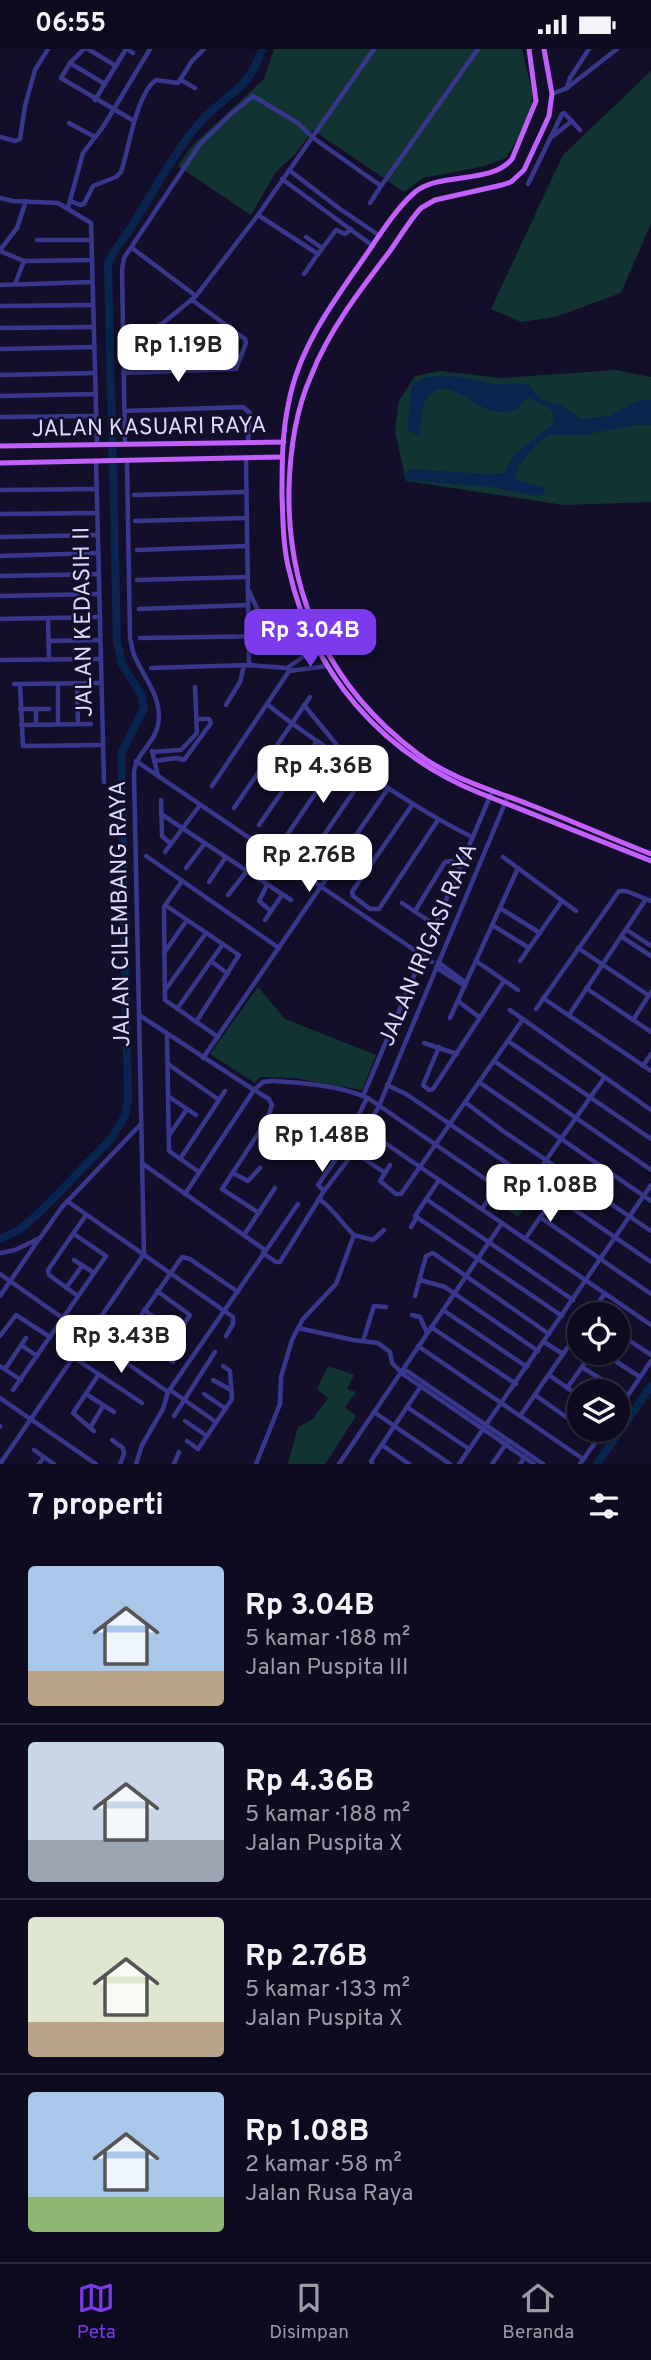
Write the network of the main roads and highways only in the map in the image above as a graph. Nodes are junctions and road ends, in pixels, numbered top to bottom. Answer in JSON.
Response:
{"nodes":[{"id":1,"x":529,"y":49,"type":"edge"},
{"id":2,"x":544,"y":49,"type":"edge"},
{"id":3,"x":262,"y":442,"type":"junction"},
{"id":4,"x":283,"y":442,"type":"junction"},
{"id":5,"x":26,"y":445,"type":"junction"},
{"id":6,"x":0,"y":446,"type":"edge"},
{"id":7,"x":290,"y":456,"type":"junction"},
{"id":8,"x":261,"y":457,"type":"junction"},
{"id":9,"x":282,"y":457,"type":"junction"},
{"id":10,"x":0,"y":463,"type":"edge"},
{"id":11,"x":27,"y":463,"type":"junction"},
{"id":12,"x":481,"y":786,"type":"junction"},
{"id":13,"x":477,"y":792,"type":"junction"},
{"id":14,"x":651,"y":854,"type":"edge"},
{"id":15,"x":651,"y":861,"type":"edge"}],
"edges":[{"from":1,"to":4,"type":"main road"},
{"from":2,"to":7,"type":"main road"},
{"from":3,"to":4,"type":"main road","name":"JALAN KASUARI RAYA"},
{"from":3,"to":5,"type":"main road","name":"JALAN KASUARI RAYA"},
{"from":3,"to":8,"type":"main road"},
{"from":4,"to":7,"type":"main road","name":"JALAN KASUARI RAYA"},
{"from":4,"to":9,"type":"main road"},
{"from":5,"to":6,"type":"main road","name":"JALAN KASUARI RAYA"},
{"from":5,"to":11,"type":"main road"},
{"from":7,"to":12,"type":"main road"},
{"from":8,"to":9,"type":"main road"},
{"from":8,"to":11,"type":"main road"},
{"from":9,"to":13,"type":"main road"},
{"from":10,"to":11,"type":"main road"},
{"from":12,"to":13,"type":"main road"},
{"from":12,"to":14,"type":"main road"},
{"from":13,"to":15,"type":"main road"}]}
